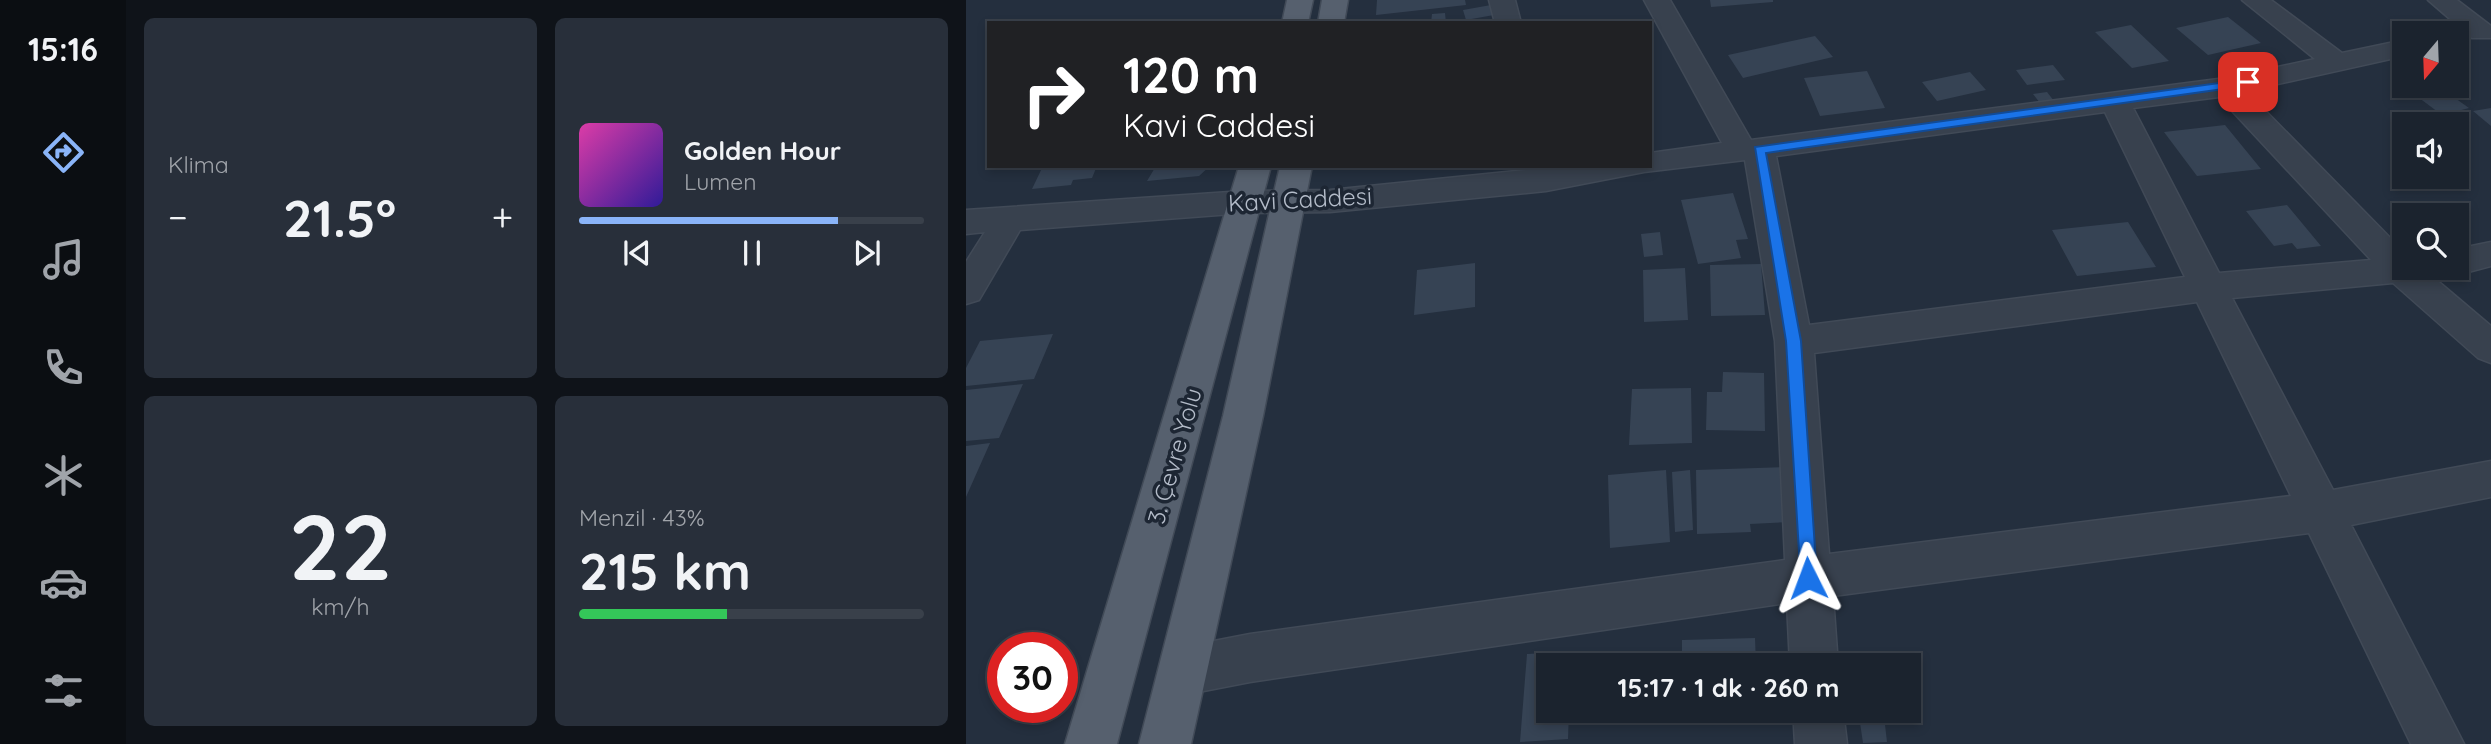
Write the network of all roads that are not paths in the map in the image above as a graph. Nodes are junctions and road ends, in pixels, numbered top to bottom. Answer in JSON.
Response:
{"nodes":[{"id":1,"x":1300,"y":0,"type":"edge"},
{"id":2,"x":1335,"y":0,"type":"edge"},
{"id":3,"x":1502,"y":0,"type":"edge"},
{"id":4,"x":1657,"y":0,"type":"edge"},
{"id":5,"x":2255,"y":0,"type":"edge"},
{"id":6,"x":2441,"y":0,"type":"edge"},
{"id":7,"x":1295,"y":21,"type":"edge"},
{"id":8,"x":1331,"y":21,"type":"edge"},
{"id":9,"x":1507,"y":21,"type":"edge"},
{"id":10,"x":2477,"y":33,"type":"edge"},
{"id":11,"x":2392,"y":51,"type":"edge"},
{"id":12,"x":2337,"y":63,"type":"junction"},
{"id":13,"x":2226,"y":87,"type":"junction"},
{"id":14,"x":2115,"y":102,"type":"junction"},
{"id":15,"x":1750,"y":149,"type":"junction"},
{"id":16,"x":1652,"y":163,"type":"edge"},
{"id":17,"x":1607,"y":168,"type":"edge"},
{"id":18,"x":1544,"y":173,"type":"edge"},
{"id":19,"x":1250,"y":184,"type":"edge"},
{"id":20,"x":1291,"y":185,"type":"edge"},
{"id":21,"x":1010,"y":219,"type":"junction"},
{"id":22,"x":966,"y":222,"type":"edge"},
{"id":23,"x":2392,"y":249,"type":"edge"},
{"id":24,"x":2491,"y":254,"type":"edge"},
{"id":25,"x":2469,"y":259,"type":"edge"},
{"id":26,"x":2392,"y":271,"type":"edge"},
{"id":27,"x":2423,"y":280,"type":"edge"},
{"id":28,"x":2208,"y":287,"type":"junction"},
{"id":29,"x":966,"y":290,"type":"edge"},
{"id":30,"x":1794,"y":341,"type":"junction"},
{"id":31,"x":2491,"y":348,"type":"edge"},
{"id":32,"x":2491,"y":479,"type":"edge"},
{"id":33,"x":2321,"y":512,"type":"junction"},
{"id":34,"x":1808,"y":578,"type":"junction"},
{"id":35,"x":1813,"y":653,"type":"edge"},
{"id":36,"x":1183,"y":671,"type":"junction"},
{"id":37,"x":1819,"y":723,"type":"edge"},
{"id":38,"x":1091,"y":744,"type":"edge"},
{"id":39,"x":1165,"y":744,"type":"edge"},
{"id":40,"x":1821,"y":744,"type":"edge"},
{"id":41,"x":2438,"y":744,"type":"edge"}],
"edges":[{"from":1,"to":7,"type":"main road"},
{"from":2,"to":8,"type":"main road"},
{"from":3,"to":9,"type":"street"},
{"from":4,"to":15,"type":"street"},
{"from":5,"to":12,"type":"street"},
{"from":6,"to":10,"type":"street"},
{"from":11,"to":12,"type":"street"},
{"from":12,"to":13,"type":"street"},
{"from":13,"to":14,"type":"street"},
{"from":13,"to":23,"type":"street"},
{"from":14,"to":15,"type":"street"},
{"from":14,"to":28,"type":"street"},
{"from":15,"to":16,"type":"street"},
{"from":15,"to":30,"type":"street"},
{"from":17,"to":18,"type":"street","name":"Kavi Caddesi"},
{"from":18,"to":20,"type":"street","name":"Kavi Caddesi"},
{"from":19,"to":20,"type":"street","name":"Kavi Caddesi"},
{"from":19,"to":21,"type":"street","name":"Kavi Caddesi"},
{"from":19,"to":38,"type":"main road","name":"3. Çevre Yolu"},
{"from":20,"to":36,"type":"main road"},
{"from":21,"to":22,"type":"street","name":"Kavi Caddesi"},
{"from":21,"to":29,"type":"street"},
{"from":24,"to":25,"type":"street"},
{"from":26,"to":28,"type":"street"},
{"from":27,"to":31,"type":"street"},
{"from":28,"to":30,"type":"street"},
{"from":28,"to":33,"type":"street"},
{"from":30,"to":34,"type":"street"},
{"from":32,"to":33,"type":"street"},
{"from":33,"to":34,"type":"street"},
{"from":33,"to":41,"type":"street"},
{"from":34,"to":35,"type":"street"},
{"from":34,"to":36,"type":"street"},
{"from":36,"to":39,"type":"main road"},
{"from":37,"to":40,"type":"street"}]}
